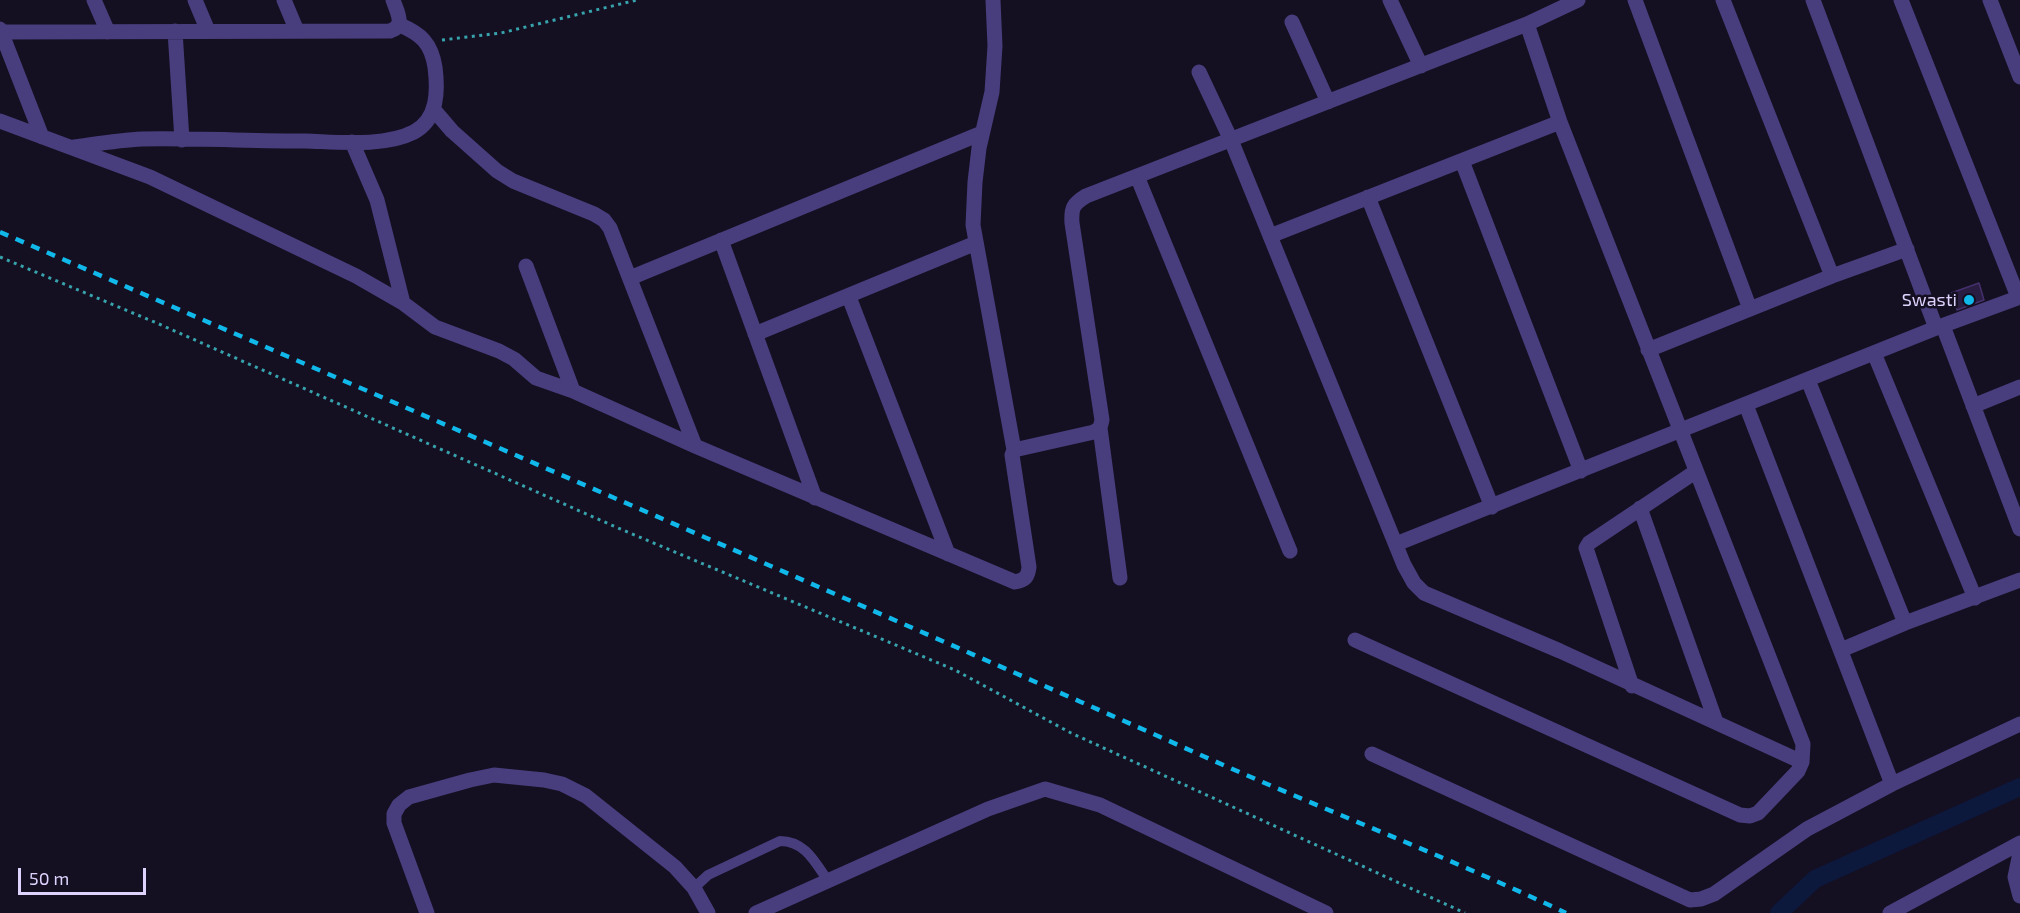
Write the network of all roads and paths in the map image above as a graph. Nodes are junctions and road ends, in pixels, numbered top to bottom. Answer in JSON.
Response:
{"nodes":[{"id":1,"x":94,"y":0,"type":"edge"},
{"id":2,"x":195,"y":0,"type":"edge"},
{"id":3,"x":284,"y":0,"type":"edge"},
{"id":4,"x":393,"y":0,"type":"edge"},
{"id":5,"x":637,"y":0,"type":"edge"},
{"id":6,"x":993,"y":0,"type":"edge"},
{"id":7,"x":1390,"y":0,"type":"edge"},
{"id":8,"x":1578,"y":0,"type":"edge"},
{"id":9,"x":1635,"y":0,"type":"edge"},
{"id":10,"x":1723,"y":0,"type":"edge"},
{"id":11,"x":1813,"y":0,"type":"edge"},
{"id":12,"x":1901,"y":0,"type":"edge"},
{"id":13,"x":1990,"y":0,"type":"edge"},
{"id":14,"x":1292,"y":22,"type":"dead end"},
{"id":15,"x":1527,"y":24,"type":"junction"},
{"id":16,"x":400,"y":25,"type":"junction"},
{"id":17,"x":1,"y":31,"type":"edge"},
{"id":18,"x":208,"y":31,"type":"junction"},
{"id":19,"x":297,"y":31,"type":"junction"},
{"id":20,"x":108,"y":32,"type":"junction"},
{"id":21,"x":175,"y":32,"type":"junction"},
{"id":22,"x":425,"y":42,"type":"junction"},
{"id":23,"x":1421,"y":66,"type":"junction"},
{"id":24,"x":1199,"y":72,"type":"dead end"},
{"id":25,"x":2020,"y":77,"type":"edge"},
{"id":26,"x":1328,"y":102,"type":"junction"},
{"id":27,"x":434,"y":110,"type":"junction"},
{"id":28,"x":0,"y":121,"type":"edge"},
{"id":29,"x":1560,"y":122,"type":"junction"},
{"id":30,"x":982,"y":133,"type":"junction"},
{"id":31,"x":42,"y":137,"type":"junction"},
{"id":32,"x":182,"y":140,"type":"junction"},
{"id":33,"x":1231,"y":140,"type":"junction"},
{"id":34,"x":352,"y":142,"type":"junction"},
{"id":35,"x":70,"y":147,"type":"junction"},
{"id":36,"x":1462,"y":161,"type":"junction"},
{"id":37,"x":1137,"y":176,"type":"junction"},
{"id":38,"x":1368,"y":197,"type":"junction"},
{"id":39,"x":1270,"y":236,"type":"junction"},
{"id":40,"x":721,"y":240,"type":"junction"},
{"id":41,"x":975,"y":243,"type":"junction"},
{"id":42,"x":1907,"y":249,"type":"junction"},
{"id":43,"x":0,"y":256,"type":"edge"},
{"id":44,"x":526,"y":266,"type":"dead end"},
{"id":45,"x":1832,"y":276,"type":"junction"},
{"id":46,"x":630,"y":278,"type":"junction"},
{"id":47,"x":849,"y":297,"type":"junction"},
{"id":48,"x":2019,"y":297,"type":"edge"},
{"id":49,"x":403,"y":303,"type":"junction"},
{"id":50,"x":1750,"y":309,"type":"junction"},
{"id":51,"x":1940,"y":327,"type":"junction"},
{"id":52,"x":755,"y":334,"type":"junction"},
{"id":53,"x":1648,"y":350,"type":"junction"},
{"id":54,"x":1874,"y":353,"type":"junction"},
{"id":55,"x":1808,"y":380,"type":"junction"},
{"id":56,"x":2020,"y":387,"type":"edge"},
{"id":57,"x":573,"y":391,"type":"junction"},
{"id":58,"x":1746,"y":405,"type":"junction"},
{"id":59,"x":1973,"y":406,"type":"junction"},
{"id":60,"x":1100,"y":428,"type":"junction"},
{"id":61,"x":1680,"y":432,"type":"junction"},
{"id":62,"x":695,"y":446,"type":"junction"},
{"id":63,"x":1014,"y":450,"type":"junction"},
{"id":64,"x":1581,"y":471,"type":"junction"},
{"id":65,"x":1695,"y":472,"type":"junction"},
{"id":66,"x":815,"y":498,"type":"junction"},
{"id":67,"x":1492,"y":507,"type":"junction"},
{"id":68,"x":1640,"y":508,"type":"junction"},
{"id":69,"x":2020,"y":529,"type":"edge"},
{"id":70,"x":1396,"y":544,"type":"junction"},
{"id":71,"x":1290,"y":551,"type":"dead end"},
{"id":72,"x":948,"y":554,"type":"junction"},
{"id":73,"x":1120,"y":578,"type":"dead end"},
{"id":74,"x":2020,"y":580,"type":"edge"},
{"id":75,"x":1975,"y":598,"type":"junction"},
{"id":76,"x":1905,"y":622,"type":"junction"},
{"id":77,"x":1355,"y":640,"type":"dead end"},
{"id":78,"x":1841,"y":650,"type":"junction"},
{"id":79,"x":1632,"y":686,"type":"junction"},
{"id":80,"x":1716,"y":722,"type":"junction"},
{"id":81,"x":2020,"y":724,"type":"edge"},
{"id":82,"x":1372,"y":754,"type":"dead end"},
{"id":83,"x":1802,"y":762,"type":"junction"},
{"id":84,"x":1892,"y":784,"type":"junction"},
{"id":85,"x":2020,"y":843,"type":"edge"},
{"id":86,"x":2020,"y":853,"type":"edge"},
{"id":87,"x":828,"y":881,"type":"junction"},
{"id":88,"x":694,"y":888,"type":"junction"},
{"id":89,"x":2020,"y":896,"type":"edge"},
{"id":90,"x":427,"y":913,"type":"edge"},
{"id":91,"x":708,"y":913,"type":"edge"},
{"id":92,"x":756,"y":913,"type":"edge"},
{"id":93,"x":1326,"y":913,"type":"edge"},
{"id":94,"x":1465,"y":913,"type":"edge"},
{"id":95,"x":1890,"y":913,"type":"edge"}],
"edges":[{"from":1,"to":20,"type":"street"},
{"from":2,"to":18,"type":"street"},
{"from":3,"to":19,"type":"street"},
{"from":4,"to":16,"type":"street"},
{"from":5,"to":22,"type":"path"},
{"from":6,"to":30,"type":"street"},
{"from":7,"to":23,"type":"street"},
{"from":8,"to":15,"type":"street"},
{"from":9,"to":50,"type":"street"},
{"from":10,"to":45,"type":"street"},
{"from":11,"to":42,"type":"street"},
{"from":12,"to":48,"type":"street"},
{"from":13,"to":25,"type":"street"},
{"from":14,"to":26,"type":"street"},
{"from":15,"to":23,"type":"street"},
{"from":15,"to":29,"type":"street"},
{"from":16,"to":19,"type":"street"},
{"from":16,"to":22,"type":"street"},
{"from":17,"to":20,"type":"street"},
{"from":17,"to":31,"type":"street"},
{"from":18,"to":19,"type":"street"},
{"from":18,"to":21,"type":"street"},
{"from":20,"to":21,"type":"street"},
{"from":21,"to":32,"type":"street"},
{"from":22,"to":27,"type":"street"},
{"from":23,"to":26,"type":"street"},
{"from":24,"to":33,"type":"street"},
{"from":26,"to":33,"type":"street"},
{"from":27,"to":34,"type":"street"},
{"from":27,"to":46,"type":"street"},
{"from":28,"to":31,"type":"street"},
{"from":29,"to":36,"type":"street"},
{"from":29,"to":53,"type":"street"},
{"from":30,"to":40,"type":"street"},
{"from":30,"to":41,"type":"street"},
{"from":31,"to":35,"type":"street"},
{"from":32,"to":34,"type":"street"},
{"from":32,"to":35,"type":"street"},
{"from":33,"to":37,"type":"street"},
{"from":33,"to":39,"type":"street"},
{"from":34,"to":49,"type":"street"},
{"from":35,"to":49,"type":"street"},
{"from":36,"to":38,"type":"street"},
{"from":36,"to":64,"type":"street"},
{"from":37,"to":60,"type":"street"},
{"from":37,"to":71,"type":"street"},
{"from":38,"to":39,"type":"street"},
{"from":38,"to":67,"type":"street"},
{"from":39,"to":70,"type":"street"},
{"from":40,"to":46,"type":"street"},
{"from":40,"to":52,"type":"street"},
{"from":41,"to":47,"type":"street"},
{"from":41,"to":63,"type":"street"},
{"from":42,"to":45,"type":"street"},
{"from":42,"to":51,"type":"street"},
{"from":43,"to":94,"type":"path"},
{"from":44,"to":57,"type":"street"},
{"from":45,"to":50,"type":"street"},
{"from":46,"to":62,"type":"street"},
{"from":47,"to":52,"type":"street"},
{"from":47,"to":72,"type":"street"},
{"from":48,"to":51,"type":"street"},
{"from":49,"to":57,"type":"street"},
{"from":50,"to":53,"type":"street"},
{"from":51,"to":54,"type":"street"},
{"from":51,"to":59,"type":"street"},
{"from":52,"to":66,"type":"street"},
{"from":53,"to":61,"type":"street"},
{"from":54,"to":55,"type":"street"},
{"from":54,"to":75,"type":"street"},
{"from":55,"to":58,"type":"street"},
{"from":55,"to":76,"type":"street"},
{"from":56,"to":59,"type":"street"},
{"from":57,"to":62,"type":"street"},
{"from":58,"to":61,"type":"street"},
{"from":58,"to":78,"type":"street"},
{"from":59,"to":69,"type":"street"},
{"from":60,"to":63,"type":"street"},
{"from":60,"to":73,"type":"street"},
{"from":61,"to":64,"type":"street"},
{"from":61,"to":65,"type":"street"},
{"from":62,"to":66,"type":"street"},
{"from":63,"to":72,"type":"street"},
{"from":64,"to":67,"type":"street"},
{"from":65,"to":68,"type":"street"},
{"from":65,"to":83,"type":"street"},
{"from":66,"to":72,"type":"street"},
{"from":67,"to":70,"type":"street"},
{"from":68,"to":79,"type":"street"},
{"from":68,"to":80,"type":"street"},
{"from":70,"to":79,"type":"street"},
{"from":74,"to":75,"type":"street"},
{"from":75,"to":76,"type":"street"},
{"from":76,"to":78,"type":"street"},
{"from":77,"to":83,"type":"street"},
{"from":78,"to":84,"type":"street"},
{"from":79,"to":80,"type":"street"},
{"from":80,"to":83,"type":"street"},
{"from":81,"to":84,"type":"street"},
{"from":82,"to":84,"type":"street"},
{"from":85,"to":95,"type":"street"},
{"from":86,"to":89,"type":"street"},
{"from":87,"to":88,"type":"lane"},
{"from":87,"to":92,"type":"street"},
{"from":87,"to":93,"type":"street"},
{"from":88,"to":90,"type":"street"},
{"from":88,"to":91,"type":"street"}]}
